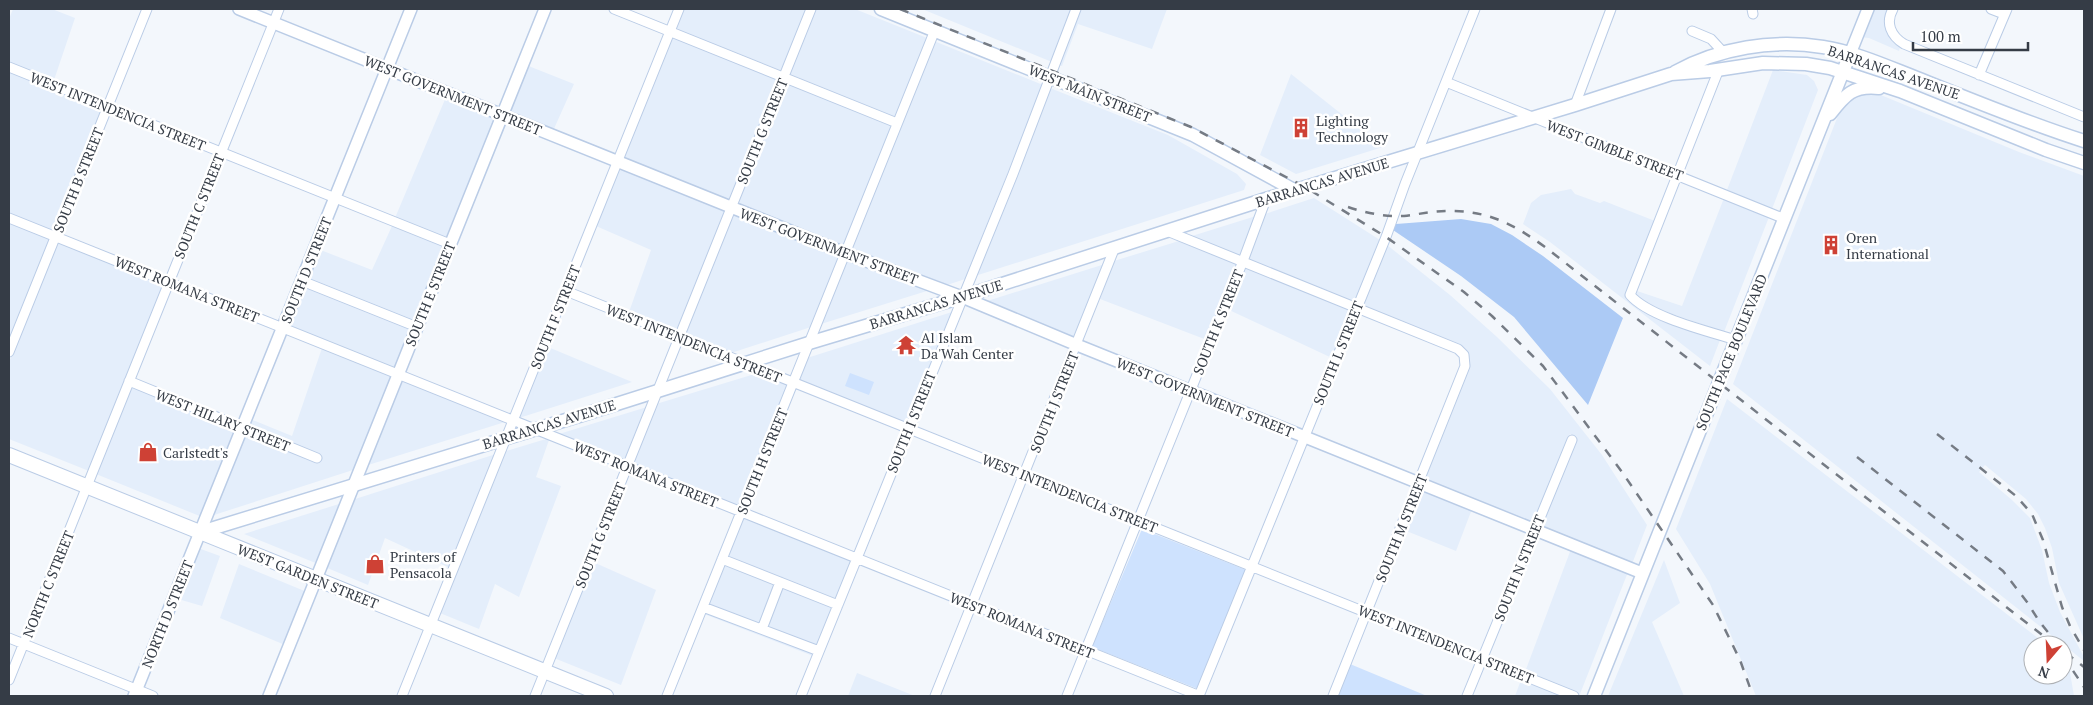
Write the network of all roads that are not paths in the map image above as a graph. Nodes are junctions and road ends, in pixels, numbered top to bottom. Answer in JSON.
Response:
{"nodes":[{"id":1,"x":147,"y":9,"type":"edge"},
{"id":2,"x":239,"y":9,"type":"edge"},
{"id":3,"x":279,"y":9,"type":"edge"},
{"id":4,"x":412,"y":9,"type":"edge"},
{"id":5,"x":545,"y":9,"type":"edge"},
{"id":6,"x":614,"y":9,"type":"edge"},
{"id":7,"x":679,"y":9,"type":"edge"},
{"id":8,"x":811,"y":9,"type":"edge"},
{"id":9,"x":881,"y":9,"type":"edge"},
{"id":10,"x":1076,"y":9,"type":"edge"},
{"id":11,"x":1475,"y":9,"type":"edge"},
{"id":12,"x":1611,"y":9,"type":"edge"},
{"id":13,"x":1868,"y":9,"type":"edge"},
{"id":14,"x":1893,"y":9,"type":"edge"},
{"id":15,"x":1991,"y":9,"type":"edge"},
{"id":16,"x":2006,"y":12,"type":"edge"},
{"id":17,"x":274,"y":23,"type":"junction"},
{"id":18,"x":934,"y":30,"type":"junction"},
{"id":19,"x":670,"y":31,"type":"junction"},
{"id":20,"x":1692,"y":31,"type":"dead end"},
{"id":21,"x":1723,"y":52,"type":"junction"},
{"id":22,"x":1850,"y":54,"type":"junction"},
{"id":23,"x":9,"y":67,"type":"edge"},
{"id":24,"x":388,"y":69,"type":"junction"},
{"id":25,"x":1719,"y":69,"type":"junction"},
{"id":26,"x":1843,"y":71,"type":"junction"},
{"id":27,"x":1671,"y":74,"type":"junction"},
{"id":28,"x":1979,"y":75,"type":"junction"},
{"id":29,"x":784,"y":77,"type":"junction"},
{"id":30,"x":1050,"y":77,"type":"junction"},
{"id":31,"x":1446,"y":82,"type":"junction"},
{"id":32,"x":1900,"y":91,"type":"junction"},
{"id":33,"x":107,"y":106,"type":"junction"},
{"id":34,"x":1574,"y":106,"type":"junction"},
{"id":35,"x":502,"y":115,"type":"junction"},
{"id":36,"x":2084,"y":117,"type":"edge"},
{"id":37,"x":1532,"y":118,"type":"junction"},
{"id":38,"x":897,"y":123,"type":"junction"},
{"id":39,"x":1822,"y":124,"type":"junction"},
{"id":40,"x":2084,"y":141,"type":"edge"},
{"id":41,"x":221,"y":152,"type":"junction"},
{"id":42,"x":1418,"y":152,"type":"junction"},
{"id":43,"x":618,"y":162,"type":"junction"},
{"id":44,"x":2084,"y":163,"type":"edge"},
{"id":45,"x":1677,"y":174,"type":"junction"},
{"id":46,"x":1294,"y":190,"type":"junction"},
{"id":47,"x":335,"y":198,"type":"junction"},
{"id":48,"x":1266,"y":198,"type":"junction"},
{"id":49,"x":732,"y":207,"type":"junction"},
{"id":50,"x":9,"y":218,"type":"edge"},
{"id":51,"x":1785,"y":219,"type":"junction"},
{"id":52,"x":1167,"y":231,"type":"junction"},
{"id":53,"x":55,"y":236,"type":"junction"},
{"id":54,"x":450,"y":244,"type":"junction"},
{"id":55,"x":1115,"y":247,"type":"junction"},
{"id":56,"x":845,"y":253,"type":"junction"},
{"id":57,"x":1243,"y":261,"type":"junction"},
{"id":58,"x":302,"y":280,"type":"junction"},
{"id":59,"x":169,"y":282,"type":"junction"},
{"id":60,"x":566,"y":291,"type":"junction"},
{"id":61,"x":962,"y":297,"type":"junction"},
{"id":62,"x":1357,"y":307,"type":"junction"},
{"id":63,"x":417,"y":327,"type":"junction"},
{"id":64,"x":283,"y":328,"type":"junction"},
{"id":65,"x":679,"y":337,"type":"junction"},
{"id":66,"x":1736,"y":340,"type":"junction"},
{"id":67,"x":809,"y":343,"type":"junction"},
{"id":68,"x":1077,"y":345,"type":"junction"},
{"id":69,"x":9,"y":352,"type":"edge"},
{"id":70,"x":744,"y":363,"type":"junction"},
{"id":71,"x":398,"y":374,"type":"junction"},
{"id":72,"x":129,"y":381,"type":"junction"},
{"id":73,"x":793,"y":382,"type":"junction"},
{"id":74,"x":658,"y":390,"type":"junction"},
{"id":75,"x":1190,"y":391,"type":"junction"},
{"id":76,"x":514,"y":421,"type":"junction"},
{"id":77,"x":242,"y":428,"type":"junction"},
{"id":78,"x":534,"y":429,"type":"junction"},
{"id":79,"x":909,"y":429,"type":"junction"},
{"id":80,"x":507,"y":437,"type":"junction"},
{"id":81,"x":1304,"y":437,"type":"junction"},
{"id":82,"x":1572,"y":440,"type":"dead end"},
{"id":83,"x":9,"y":455,"type":"edge"},
{"id":84,"x":317,"y":458,"type":"dead end"},
{"id":85,"x":627,"y":466,"type":"junction"},
{"id":86,"x":1024,"y":475,"type":"junction"},
{"id":87,"x":1419,"y":484,"type":"junction"},
{"id":88,"x":354,"y":485,"type":"junction"},
{"id":89,"x":87,"y":487,"type":"junction"},
{"id":90,"x":741,"y":512,"type":"junction"},
{"id":91,"x":1138,"y":521,"type":"junction"},
{"id":92,"x":1534,"y":530,"type":"junction"},
{"id":93,"x":201,"y":532,"type":"junction"},
{"id":94,"x":857,"y":558,"type":"junction"},
{"id":95,"x":722,"y":559,"type":"junction"},
{"id":96,"x":1252,"y":567,"type":"junction"},
{"id":97,"x":1642,"y":573,"type":"junction"},
{"id":98,"x":316,"y":580,"type":"junction"},
{"id":99,"x":780,"y":582,"type":"junction"},
{"id":100,"x":838,"y":605,"type":"junction"},
{"id":101,"x":972,"y":605,"type":"junction"},
{"id":102,"x":703,"y":606,"type":"junction"},
{"id":103,"x":1367,"y":613,"type":"junction"},
{"id":104,"x":431,"y":626,"type":"junction"},
{"id":105,"x":762,"y":629,"type":"junction"},
{"id":106,"x":9,"y":638,"type":"edge"},
{"id":107,"x":24,"y":644,"type":"junction"},
{"id":108,"x":819,"y":651,"type":"junction"},
{"id":109,"x":1086,"y":651,"type":"junction"},
{"id":110,"x":1482,"y":659,"type":"junction"},
{"id":111,"x":545,"y":671,"type":"junction"},
{"id":112,"x":9,"y":680,"type":"edge"},
{"id":113,"x":135,"y":693,"type":"edge"},
{"id":114,"x":153,"y":696,"type":"edge"},
{"id":115,"x":269,"y":696,"type":"edge"},
{"id":116,"x":402,"y":696,"type":"edge"},
{"id":117,"x":535,"y":696,"type":"edge"},
{"id":118,"x":606,"y":696,"type":"edge"},
{"id":119,"x":667,"y":696,"type":"edge"},
{"id":120,"x":801,"y":696,"type":"edge"},
{"id":121,"x":935,"y":696,"type":"edge"},
{"id":122,"x":1068,"y":696,"type":"edge"},
{"id":123,"x":1200,"y":696,"type":"edge"},
{"id":124,"x":1333,"y":696,"type":"edge"},
{"id":125,"x":1467,"y":696,"type":"edge"},
{"id":126,"x":1574,"y":696,"type":"edge"},
{"id":127,"x":1594,"y":696,"type":"edge"}],
"edges":[{"from":1,"to":33,"type":"street","name":"SOUTH B STREET"},
{"from":2,"to":17,"type":"street","name":"WEST GOVERNMENT STREET"},
{"from":3,"to":17,"type":"street","name":"SOUTH C STREET"},
{"from":4,"to":24,"type":"street","name":"SOUTH D STREET"},
{"from":5,"to":35,"type":"street","name":"SOUTH E STREET"},
{"from":6,"to":19,"type":"street"},
{"from":7,"to":19,"type":"street","name":"SOUTH F STREET"},
{"from":8,"to":29,"type":"street","name":"SOUTH G STREET"},
{"from":9,"to":18,"type":"main road","name":"WEST MAIN STREET"},
{"from":10,"to":30,"type":"street","name":"SOUTH I STREET"},
{"from":11,"to":31,"type":"street","name":"SOUTH L STREET"},
{"from":12,"to":34,"type":"street"},
{"from":13,"to":22,"type":"street","name":"SOUTH PACE BOULEVARD"},
{"from":14,"to":28,"type":"street"},
{"from":15,"to":16,"type":"street"},
{"from":16,"to":28,"type":"street"},
{"from":17,"to":24,"type":"street","name":"WEST GOVERNMENT STREET"},
{"from":17,"to":41,"type":"street","name":"SOUTH C STREET"},
{"from":18,"to":30,"type":"main road","name":"WEST MAIN STREET"},
{"from":18,"to":38,"type":"street","name":"SOUTH H STREET"},
{"from":19,"to":29,"type":"street"},
{"from":19,"to":43,"type":"street","name":"SOUTH F STREET"},
{"from":20,"to":21,"type":"street"},
{"from":21,"to":22,"type":"main road","name":"BARRANCAS AVENUE"},
{"from":21,"to":27,"type":"main road","name":"BARRANCAS AVENUE"},
{"from":22,"to":26,"type":"main road","name":"SOUTH PACE BOULEVARD"},
{"from":22,"to":40,"type":"main road","name":"BARRANCAS AVENUE"},
{"from":23,"to":33,"type":"street","name":"WEST INTENDENCIA STREET"},
{"from":24,"to":35,"type":"street","name":"WEST GOVERNMENT STREET"},
{"from":24,"to":47,"type":"street","name":"SOUTH D STREET"},
{"from":25,"to":26,"type":"main road","name":"BARRANCAS AVENUE"},
{"from":25,"to":27,"type":"main road","name":"BARRANCAS AVENUE"},
{"from":25,"to":45,"type":"street"},
{"from":26,"to":32,"type":"main road","name":"BARRANCAS AVENUE"},
{"from":26,"to":39,"type":"main road","name":"SOUTH PACE BOULEVARD"},
{"from":27,"to":34,"type":"main road","name":"BARRANCAS AVENUE"},
{"from":28,"to":36,"type":"street"},
{"from":29,"to":38,"type":"street"},
{"from":29,"to":49,"type":"street","name":"SOUTH G STREET"},
{"from":30,"to":46,"type":"main road","name":"WEST MAIN STREET"},
{"from":30,"to":61,"type":"street","name":"SOUTH I STREET"},
{"from":31,"to":37,"type":"street","name":"WEST GIMBLE STREET"},
{"from":31,"to":42,"type":"street","name":"SOUTH L STREET"},
{"from":32,"to":39,"type":"main road"},
{"from":32,"to":44,"type":"main road","name":"BARRANCAS AVENUE"},
{"from":33,"to":41,"type":"street","name":"WEST INTENDENCIA STREET"},
{"from":33,"to":53,"type":"street","name":"SOUTH B STREET"},
{"from":34,"to":37,"type":"main road","name":"BARRANCAS AVENUE"},
{"from":35,"to":43,"type":"street","name":"WEST GOVERNMENT STREET"},
{"from":35,"to":54,"type":"street","name":"SOUTH E STREET"},
{"from":37,"to":42,"type":"main road","name":"BARRANCAS AVENUE"},
{"from":37,"to":45,"type":"street","name":"WEST GIMBLE STREET"},
{"from":38,"to":56,"type":"street","name":"SOUTH H STREET"},
{"from":39,"to":51,"type":"main road","name":"SOUTH PACE BOULEVARD"},
{"from":41,"to":47,"type":"street","name":"WEST INTENDENCIA STREET"},
{"from":41,"to":59,"type":"street","name":"SOUTH C STREET"},
{"from":42,"to":46,"type":"main road","name":"BARRANCAS AVENUE"},
{"from":42,"to":62,"type":"street","name":"SOUTH L STREET"},
{"from":43,"to":49,"type":"street","name":"WEST GOVERNMENT STREET"},
{"from":43,"to":60,"type":"street","name":"SOUTH F STREET"},
{"from":45,"to":51,"type":"street","name":"WEST GIMBLE STREET"},
{"from":45,"to":66,"type":"street"},
{"from":46,"to":48,"type":"main road","name":"BARRANCAS AVENUE"},
{"from":47,"to":54,"type":"street","name":"WEST INTENDENCIA STREET"},
{"from":47,"to":58,"type":"street","name":"SOUTH D STREET"},
{"from":48,"to":52,"type":"main road","name":"BARRANCAS AVENUE"},
{"from":48,"to":57,"type":"street","name":"SOUTH K STREET"},
{"from":49,"to":56,"type":"street","name":"WEST GOVERNMENT STREET"},
{"from":49,"to":65,"type":"street","name":"SOUTH G STREET"},
{"from":50,"to":53,"type":"street","name":"WEST ROMANA STREET"},
{"from":51,"to":66,"type":"main road","name":"SOUTH PACE BOULEVARD"},
{"from":52,"to":55,"type":"main road","name":"BARRANCAS AVENUE"},
{"from":52,"to":57,"type":"street"},
{"from":53,"to":59,"type":"street","name":"WEST ROMANA STREET"},
{"from":53,"to":69,"type":"street","name":"SOUTH B STREET"},
{"from":54,"to":63,"type":"street","name":"SOUTH E STREET"},
{"from":55,"to":61,"type":"main road","name":"BARRANCAS AVENUE"},
{"from":55,"to":68,"type":"street","name":"SOUTH J STREET"},
{"from":56,"to":61,"type":"street","name":"WEST GOVERNMENT STREET"},
{"from":56,"to":67,"type":"street","name":"SOUTH H STREET"},
{"from":57,"to":62,"type":"street"},
{"from":57,"to":75,"type":"street","name":"SOUTH K STREET"},
{"from":58,"to":63,"type":"street"},
{"from":58,"to":64,"type":"street","name":"SOUTH D STREET"},
{"from":59,"to":64,"type":"street","name":"WEST ROMANA STREET"},
{"from":59,"to":72,"type":"street","name":"SOUTH C STREET"},
{"from":60,"to":65,"type":"street","name":"WEST INTENDENCIA STREET"},
{"from":60,"to":76,"type":"street","name":"SOUTH F STREET"},
{"from":61,"to":67,"type":"main road","name":"BARRANCAS AVENUE"},
{"from":61,"to":68,"type":"street","name":"WEST GOVERNMENT STREET"},
{"from":61,"to":79,"type":"street","name":"SOUTH I STREET"},
{"from":62,"to":81,"type":"street","name":"SOUTH L STREET"},
{"from":62,"to":87,"type":"street","name":"SOUTH M STREET"},
{"from":63,"to":71,"type":"street","name":"SOUTH E STREET"},
{"from":64,"to":71,"type":"street","name":"WEST ROMANA STREET"},
{"from":64,"to":77,"type":"street","name":"SOUTH D STREET"},
{"from":65,"to":70,"type":"street","name":"WEST INTENDENCIA STREET"},
{"from":65,"to":74,"type":"street","name":"SOUTH G STREET"},
{"from":66,"to":97,"type":"main road","name":"SOUTH PACE BOULEVARD"},
{"from":67,"to":70,"type":"main road","name":"BARRANCAS AVENUE"},
{"from":67,"to":73,"type":"street","name":"SOUTH H STREET"},
{"from":68,"to":75,"type":"street","name":"WEST GOVERNMENT STREET"},
{"from":68,"to":86,"type":"street","name":"SOUTH J STREET"},
{"from":70,"to":73,"type":"street","name":"WEST INTENDENCIA STREET"},
{"from":70,"to":74,"type":"main road","name":"BARRANCAS AVENUE"},
{"from":71,"to":76,"type":"street","name":"WEST ROMANA STREET"},
{"from":71,"to":88,"type":"street","name":"SOUTH E STREET"},
{"from":72,"to":77,"type":"street","name":"WEST HILARY STREET"},
{"from":72,"to":89,"type":"street","name":"SOUTH C STREET"},
{"from":73,"to":79,"type":"street","name":"WEST INTENDENCIA STREET"},
{"from":73,"to":90,"type":"street","name":"SOUTH H STREET"},
{"from":74,"to":78,"type":"main road","name":"BARRANCAS AVENUE"},
{"from":74,"to":85,"type":"street","name":"SOUTH G STREET"},
{"from":75,"to":81,"type":"street","name":"WEST GOVERNMENT STREET"},
{"from":75,"to":91,"type":"street","name":"SOUTH K STREET"},
{"from":76,"to":78,"type":"street","name":"WEST ROMANA STREET"},
{"from":76,"to":80,"type":"street","name":"SOUTH F STREET"},
{"from":77,"to":84,"type":"street","name":"WEST HILARY STREET"},
{"from":77,"to":93,"type":"street","name":"SOUTH D STREET"},
{"from":78,"to":80,"type":"main road","name":"BARRANCAS AVENUE"},
{"from":78,"to":85,"type":"street","name":"WEST ROMANA STREET"},
{"from":79,"to":86,"type":"street","name":"WEST INTENDENCIA STREET"},
{"from":79,"to":94,"type":"street","name":"SOUTH I STREET"},
{"from":80,"to":88,"type":"main road","name":"BARRANCAS AVENUE"},
{"from":80,"to":104,"type":"street","name":"SOUTH F STREET"},
{"from":81,"to":87,"type":"street","name":"WEST GOVERNMENT STREET"},
{"from":81,"to":96,"type":"street","name":"SOUTH L STREET"},
{"from":82,"to":92,"type":"street","name":"SOUTH N STREET"},
{"from":83,"to":89,"type":"main road","name":"WEST GARDEN STREET"},
{"from":85,"to":90,"type":"street","name":"WEST ROMANA STREET"},
{"from":85,"to":111,"type":"street","name":"SOUTH G STREET"},
{"from":86,"to":91,"type":"street","name":"WEST INTENDENCIA STREET"},
{"from":86,"to":101,"type":"street","name":"SOUTH J STREET"},
{"from":87,"to":92,"type":"street","name":"WEST GOVERNMENT STREET"},
{"from":87,"to":103,"type":"street","name":"SOUTH M STREET"},
{"from":88,"to":93,"type":"main road","name":"BARRANCAS AVENUE"},
{"from":88,"to":98,"type":"street","name":"SOUTH E STREET"},
{"from":89,"to":93,"type":"main road","name":"WEST GARDEN STREET"},
{"from":89,"to":107,"type":"street","name":"NORTH C STREET"},
{"from":90,"to":94,"type":"street","name":"WEST ROMANA STREET"},
{"from":90,"to":95,"type":"street","name":"SOUTH H STREET"},
{"from":91,"to":96,"type":"street","name":"WEST INTENDENCIA STREET"},
{"from":91,"to":109,"type":"street","name":"SOUTH K STREET"},
{"from":92,"to":97,"type":"street","name":"WEST GOVERNMENT STREET"},
{"from":92,"to":110,"type":"street","name":"SOUTH N STREET"},
{"from":93,"to":98,"type":"main road","name":"WEST GARDEN STREET"},
{"from":93,"to":113,"type":"street","name":"NORTH D STREET"},
{"from":94,"to":100,"type":"street","name":"SOUTH I STREET"},
{"from":94,"to":101,"type":"street","name":"WEST ROMANA STREET"},
{"from":95,"to":99,"type":"street"},
{"from":95,"to":102,"type":"street","name":"SOUTH H STREET"},
{"from":96,"to":103,"type":"street","name":"WEST INTENDENCIA STREET"},
{"from":96,"to":123,"type":"street","name":"SOUTH L STREET"},
{"from":97,"to":127,"type":"main road","name":"SOUTH PACE BOULEVARD"},
{"from":98,"to":104,"type":"main road","name":"WEST GARDEN STREET"},
{"from":98,"to":115,"type":"street","name":"SOUTH E STREET"},
{"from":99,"to":100,"type":"street"},
{"from":99,"to":105,"type":"street"},
{"from":100,"to":108,"type":"street","name":"SOUTH I STREET"},
{"from":101,"to":109,"type":"street","name":"WEST ROMANA STREET"},
{"from":101,"to":121,"type":"street","name":"SOUTH J STREET"},
{"from":102,"to":105,"type":"street"},
{"from":102,"to":119,"type":"street","name":"SOUTH H STREET"},
{"from":103,"to":110,"type":"street","name":"WEST INTENDENCIA STREET"},
{"from":103,"to":124,"type":"street","name":"SOUTH M STREET"},
{"from":104,"to":111,"type":"main road","name":"WEST GARDEN STREET"},
{"from":104,"to":116,"type":"street","name":"SOUTH F STREET"},
{"from":105,"to":108,"type":"street"},
{"from":106,"to":107,"type":"street"},
{"from":107,"to":112,"type":"street","name":"NORTH C STREET"},
{"from":107,"to":113,"type":"street"},
{"from":108,"to":120,"type":"street","name":"SOUTH I STREET"},
{"from":109,"to":122,"type":"street","name":"SOUTH K STREET"},
{"from":109,"to":123,"type":"street","name":"WEST ROMANA STREET"},
{"from":110,"to":125,"type":"street","name":"SOUTH N STREET"},
{"from":110,"to":126,"type":"street","name":"WEST INTENDENCIA STREET"},
{"from":111,"to":117,"type":"street","name":"SOUTH G STREET"},
{"from":111,"to":118,"type":"main road","name":"WEST GARDEN STREET"},
{"from":113,"to":114,"type":"street"}]}
